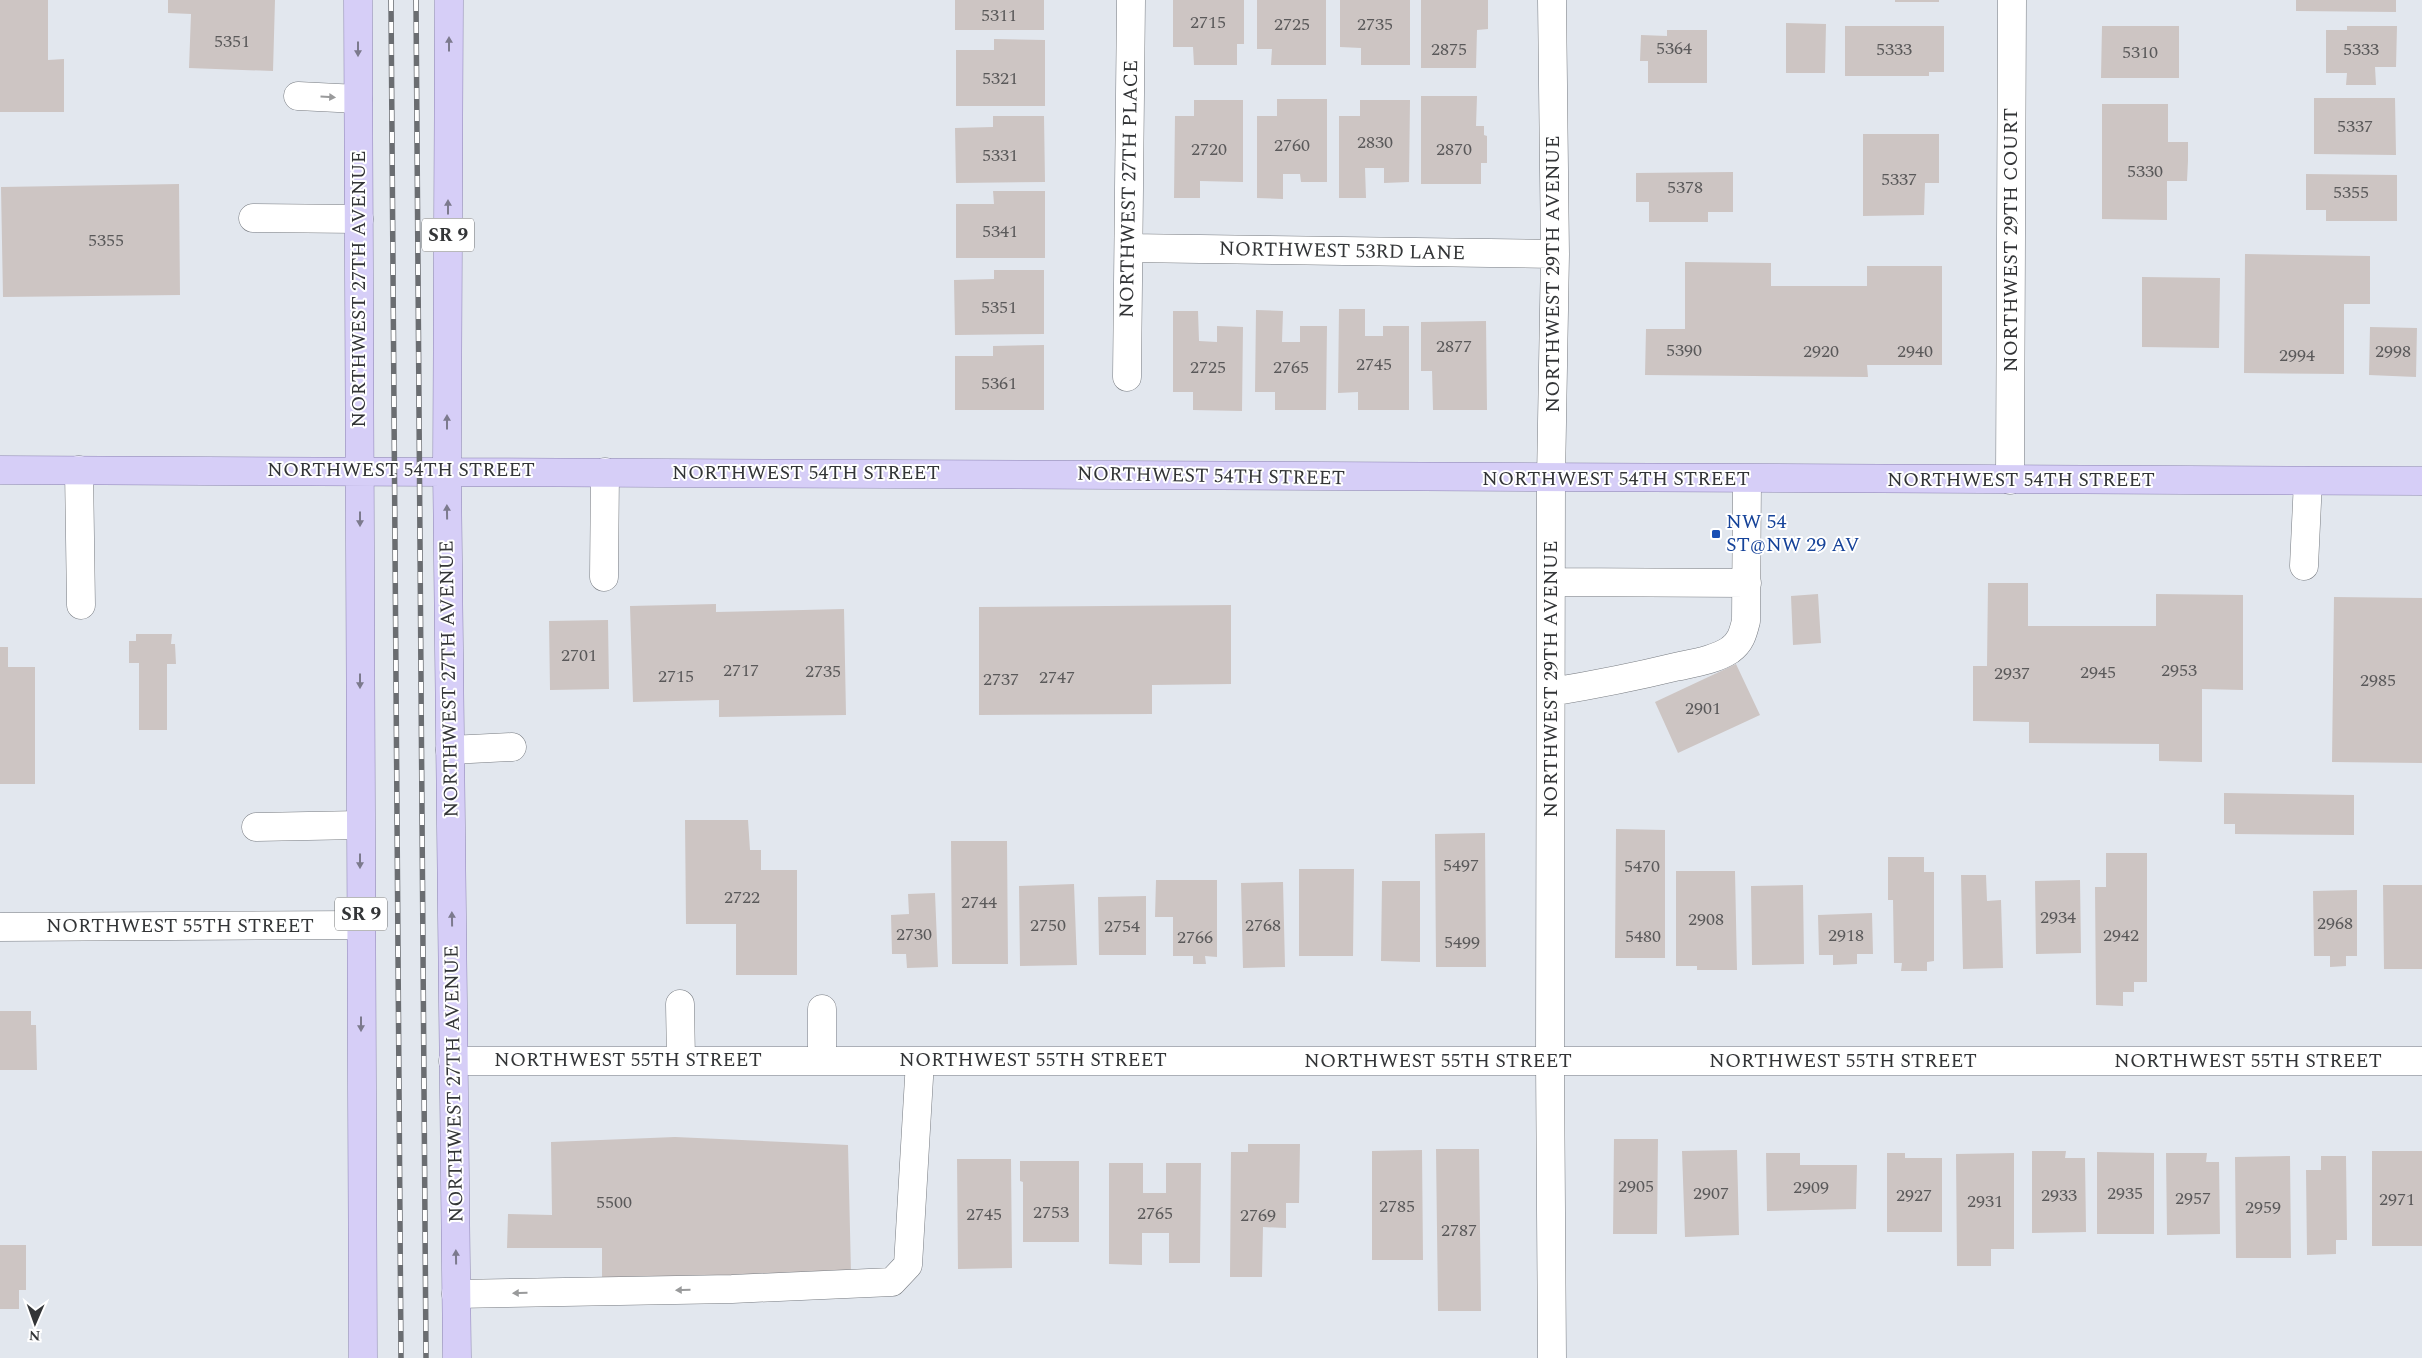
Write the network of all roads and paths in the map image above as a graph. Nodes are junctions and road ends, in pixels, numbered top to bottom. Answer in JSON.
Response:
{"nodes":[{"id":1,"x":358,"y":0,"type":"edge"},
{"id":2,"x":449,"y":0,"type":"edge"},
{"id":3,"x":1131,"y":0,"type":"edge"},
{"id":4,"x":1552,"y":0,"type":"edge"},
{"id":5,"x":2012,"y":0,"type":"edge"},
{"id":6,"x":298,"y":96,"type":"dead end"},
{"id":7,"x":358,"y":99,"type":"junction"},
{"id":8,"x":253,"y":218,"type":"dead end"},
{"id":9,"x":358,"y":219,"type":"junction"},
{"id":10,"x":1129,"y":248,"type":"junction"},
{"id":11,"x":1555,"y":254,"type":"junction"},
{"id":12,"x":1127,"y":377,"type":"dead end"},
{"id":13,"x":0,"y":470,"type":"edge"},
{"id":14,"x":79,"y":470,"type":"junction"},
{"id":15,"x":359,"y":470,"type":"junction"},
{"id":16,"x":447,"y":470,"type":"junction"},
{"id":17,"x":605,"y":472,"type":"junction"},
{"id":18,"x":1551,"y":479,"type":"junction"},
{"id":19,"x":1747,"y":479,"type":"junction"},
{"id":20,"x":2010,"y":480,"type":"junction"},
{"id":21,"x":2308,"y":481,"type":"junction"},
{"id":22,"x":2422,"y":481,"type":"edge"},
{"id":23,"x":2304,"y":566,"type":"dead end"},
{"id":24,"x":604,"y":577,"type":"dead end"},
{"id":25,"x":1551,"y":582,"type":"junction"},
{"id":26,"x":1747,"y":583,"type":"junction"},
{"id":27,"x":81,"y":605,"type":"dead end"},
{"id":28,"x":1551,"y":692,"type":"junction"},
{"id":29,"x":512,"y":747,"type":"dead end"},
{"id":30,"x":450,"y":750,"type":"junction"},
{"id":31,"x":360,"y":825,"type":"junction"},
{"id":32,"x":256,"y":827,"type":"dead end"},
{"id":33,"x":361,"y":925,"type":"junction"},
{"id":34,"x":0,"y":927,"type":"edge"},
{"id":35,"x":680,"y":1004,"type":"dead end"},
{"id":36,"x":822,"y":1009,"type":"dead end"},
{"id":37,"x":453,"y":1060,"type":"junction"},
{"id":38,"x":680,"y":1060,"type":"junction"},
{"id":39,"x":822,"y":1060,"type":"junction"},
{"id":40,"x":920,"y":1060,"type":"junction"},
{"id":41,"x":1550,"y":1060,"type":"junction"},
{"id":42,"x":2422,"y":1061,"type":"edge"},
{"id":43,"x":456,"y":1294,"type":"junction"},
{"id":44,"x":363,"y":1358,"type":"edge"},
{"id":45,"x":457,"y":1358,"type":"edge"},
{"id":46,"x":1552,"y":1358,"type":"edge"}],
"edges":[{"from":1,"to":7,"type":"main road","name":"NORTHWEST 27TH AVENUE","number":"SR 9","one_way":true},
{"from":16,"to":2,"type":"main road","name":"NORTHWEST 27TH AVENUE","number":"SR 9","one_way":true},
{"from":3,"to":10,"type":"street","name":"NORTHWEST 27TH PLACE"},
{"from":4,"to":11,"type":"street","name":"NORTHWEST 29TH AVENUE"},
{"from":5,"to":20,"type":"street","name":"NORTHWEST 29TH COURT"},
{"from":6,"to":7,"type":"street","one_way":true},
{"from":7,"to":9,"type":"main road","name":"NORTHWEST 27TH AVENUE","number":"SR 9"},
{"from":8,"to":9,"type":"street"},
{"from":9,"to":15,"type":"main road","name":"NORTHWEST 27TH AVENUE","number":"SR 9"},
{"from":10,"to":11,"type":"street","name":"NORTHWEST 53RD LANE"},
{"from":10,"to":12,"type":"street","name":"NORTHWEST 27TH PLACE"},
{"from":11,"to":18,"type":"street","name":"NORTHWEST 29TH AVENUE"},
{"from":13,"to":14,"type":"main road","name":"NORTHWEST 54TH STREET"},
{"from":14,"to":15,"type":"main road","name":"NORTHWEST 54TH STREET"},
{"from":14,"to":27,"type":"street"},
{"from":15,"to":16,"type":"main road","name":"NORTHWEST 54TH STREET"},
{"from":15,"to":31,"type":"main road","name":"NORTHWEST 27TH AVENUE","number":"SR 9","one_way":true},
{"from":16,"to":17,"type":"main road","name":"NORTHWEST 54TH STREET"},
{"from":30,"to":16,"type":"main road","name":"NORTHWEST 27TH AVENUE","number":"SR 9","one_way":true},
{"from":17,"to":18,"type":"main road","name":"NORTHWEST 54TH STREET"},
{"from":17,"to":24,"type":"street"},
{"from":18,"to":19,"type":"main road","name":"NORTHWEST 54TH STREET"},
{"from":18,"to":25,"type":"street","name":"NORTHWEST 29TH AVENUE"},
{"from":19,"to":20,"type":"main road","name":"NORTHWEST 54TH STREET"},
{"from":19,"to":26,"type":"street"},
{"from":20,"to":21,"type":"main road","name":"NORTHWEST 54TH STREET"},
{"from":21,"to":22,"type":"main road","name":"NORTHWEST 54TH STREET"},
{"from":21,"to":23,"type":"street"},
{"from":25,"to":26,"type":"street"},
{"from":25,"to":28,"type":"street","name":"NORTHWEST 29TH AVENUE"},
{"from":26,"to":28,"type":"street"},
{"from":28,"to":41,"type":"street","name":"NORTHWEST 29TH AVENUE"},
{"from":29,"to":30,"type":"street"},
{"from":37,"to":30,"type":"main road","name":"NORTHWEST 27TH AVENUE","number":"SR 9","one_way":true},
{"from":31,"to":32,"type":"street"},
{"from":31,"to":33,"type":"main road","name":"NORTHWEST 27TH AVENUE","number":"SR 9","one_way":true},
{"from":33,"to":34,"type":"street","name":"NORTHWEST 55TH STREET"},
{"from":33,"to":44,"type":"main road","name":"NORTHWEST 27TH AVENUE","number":"SR 9","one_way":true},
{"from":35,"to":38,"type":"street"},
{"from":36,"to":39,"type":"street"},
{"from":37,"to":38,"type":"street","name":"NORTHWEST 55TH STREET"},
{"from":43,"to":37,"type":"main road","name":"NORTHWEST 27TH AVENUE","number":"SR 9","one_way":true},
{"from":38,"to":39,"type":"street","name":"NORTHWEST 55TH STREET"},
{"from":39,"to":40,"type":"street","name":"NORTHWEST 55TH STREET"},
{"from":40,"to":41,"type":"street","name":"NORTHWEST 55TH STREET"},
{"from":40,"to":43,"type":"street","one_way":true},
{"from":41,"to":42,"type":"street","name":"NORTHWEST 55TH STREET"},
{"from":41,"to":46,"type":"street","name":"NORTHWEST 29TH AVENUE"},
{"from":43,"to":45,"type":"main road","name":"NORTHWEST 27TH AVENUE","number":"SR 9"}]}
